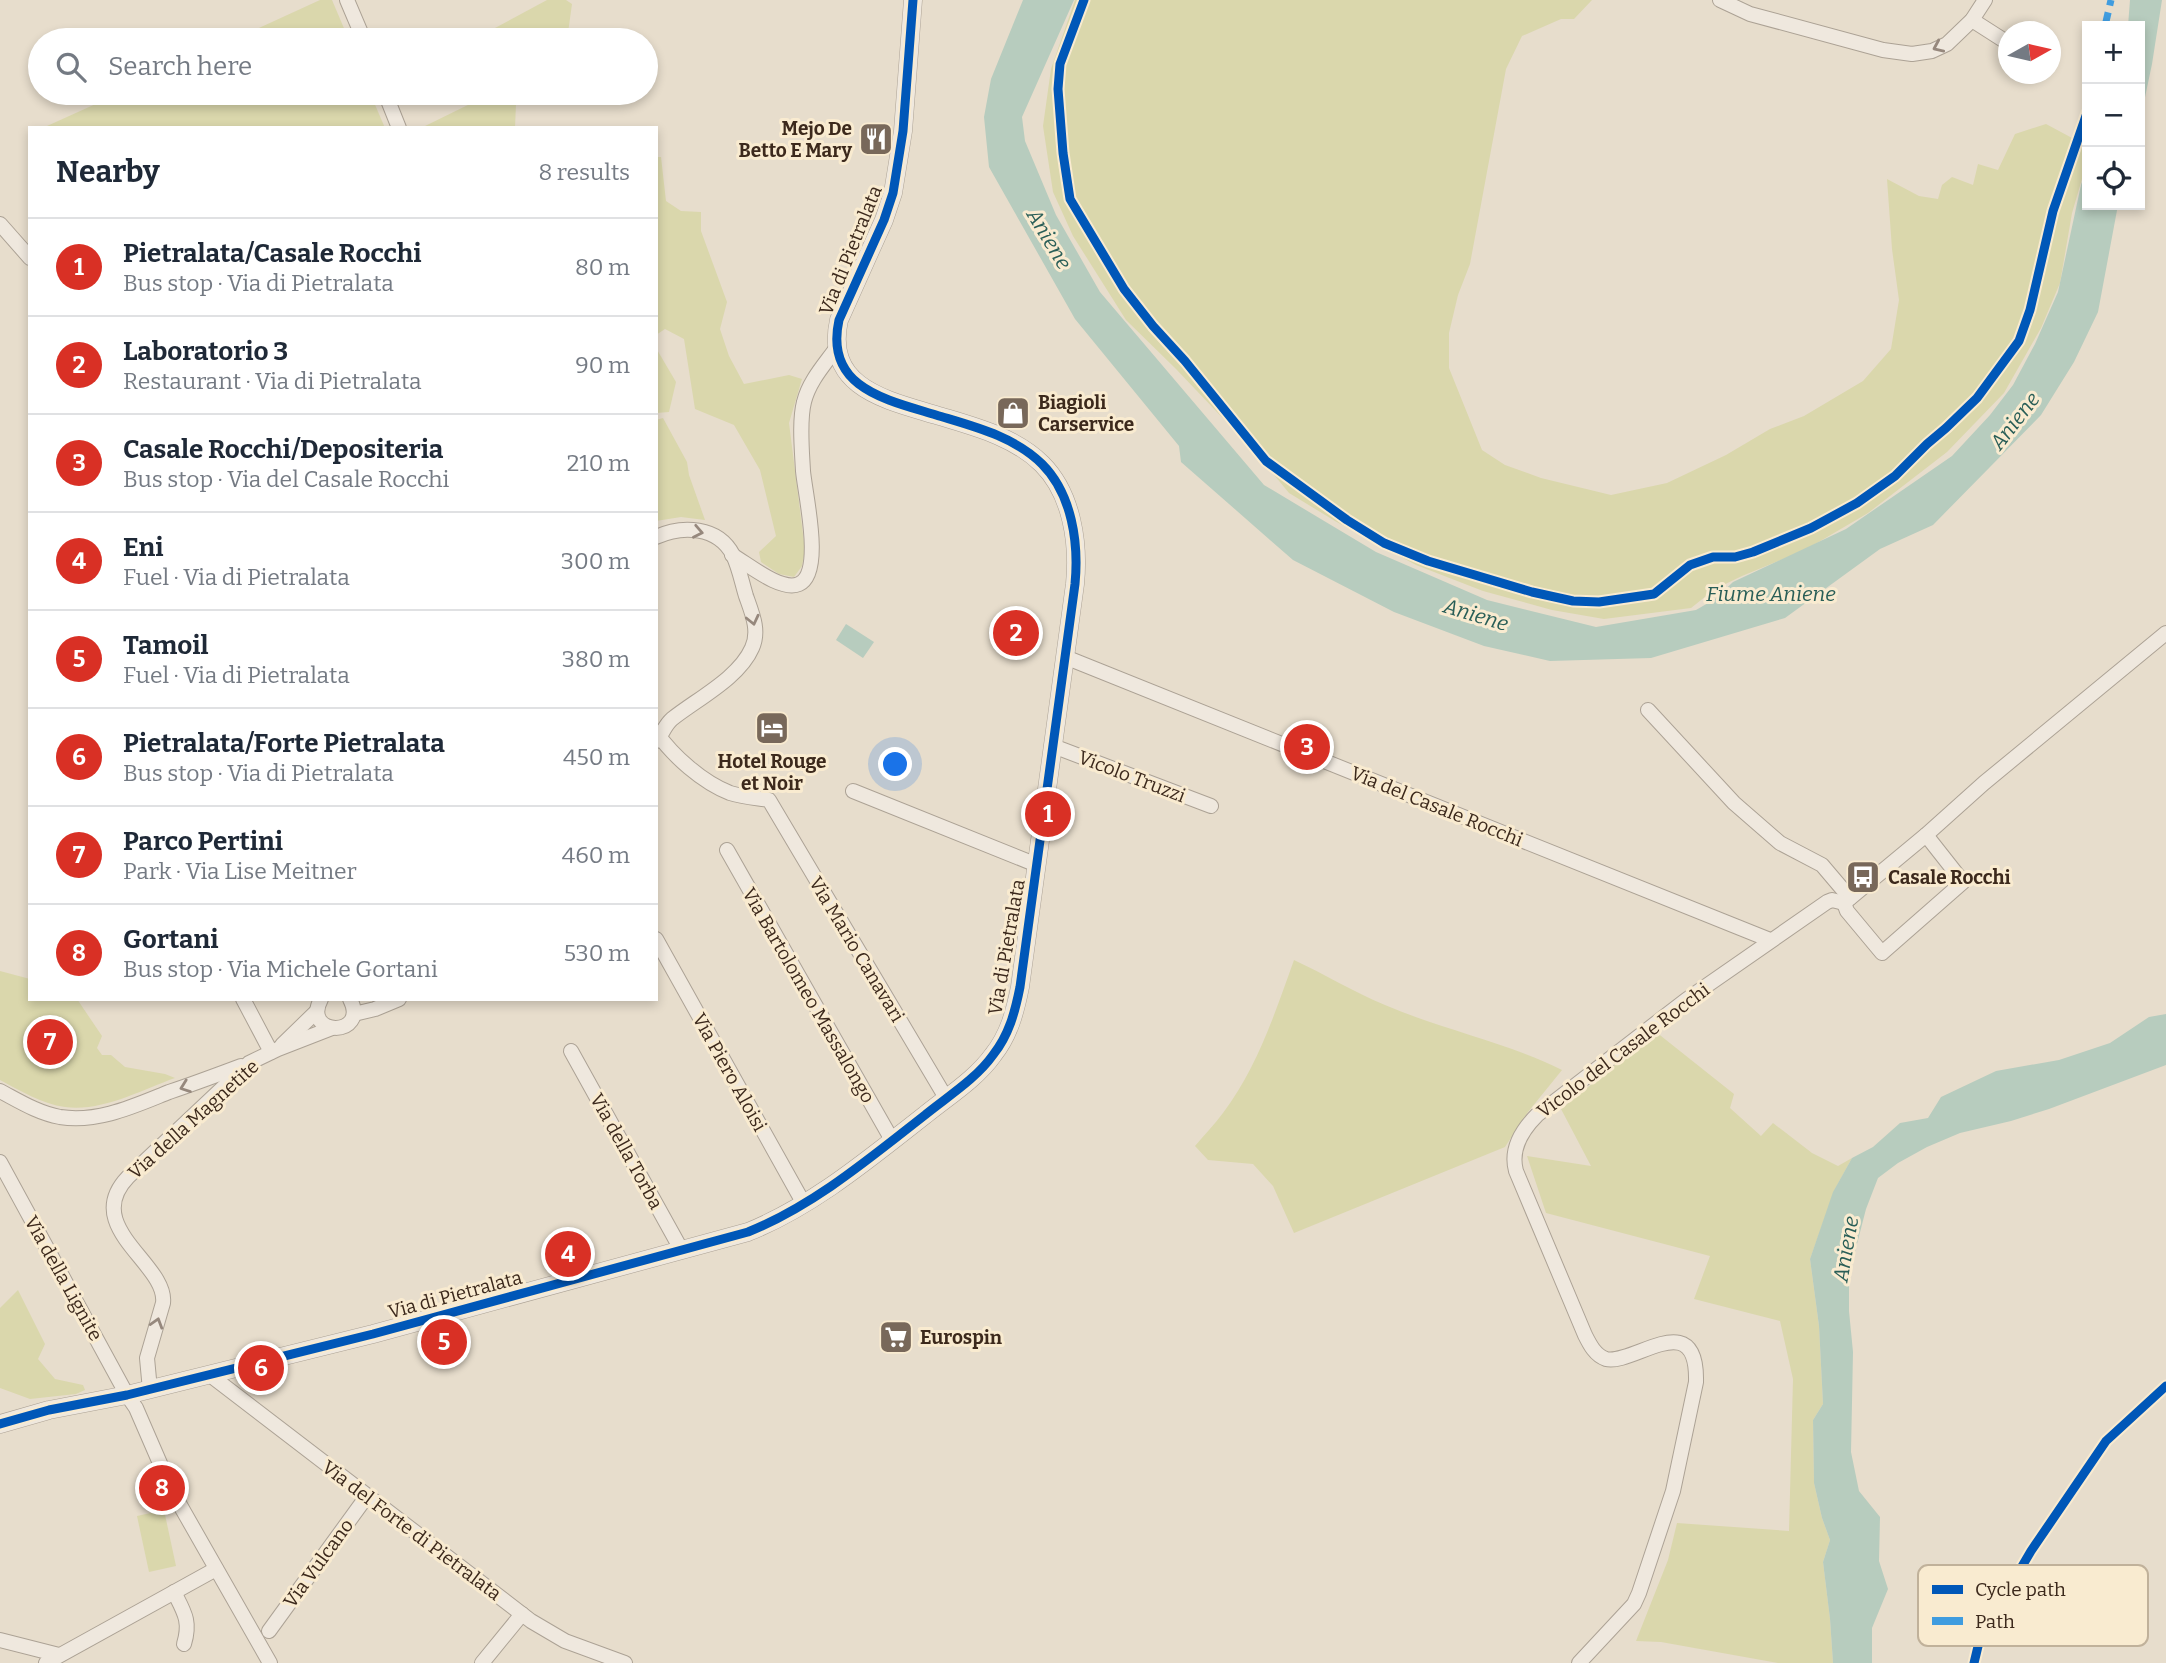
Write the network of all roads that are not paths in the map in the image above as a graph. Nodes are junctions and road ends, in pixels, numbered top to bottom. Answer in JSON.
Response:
{"nodes":[{"id":1,"x":347,"y":0,"type":"edge"},
{"id":2,"x":913,"y":0,"type":"edge"},
{"id":3,"x":1720,"y":0,"type":"edge"},
{"id":4,"x":1985,"y":0,"type":"edge"},
{"id":5,"x":1972,"y":20,"type":"junction"},
{"id":6,"x":358,"y":28,"type":"edge"},
{"id":7,"x":1998,"y":37,"type":"edge"},
{"id":8,"x":390,"y":105,"type":"edge"},
{"id":9,"x":398,"y":126,"type":"edge"},
{"id":10,"x":0,"y":224,"type":"edge"},
{"id":11,"x":28,"y":256,"type":"edge"},
{"id":12,"x":837,"y":347,"type":"junction"},
{"id":13,"x":658,"y":536,"type":"edge"},
{"id":14,"x":733,"y":555,"type":"junction"},
{"id":15,"x":2166,"y":634,"type":"edge"},
{"id":16,"x":1065,"y":657,"type":"junction"},
{"id":17,"x":1648,"y":710,"type":"dead end"},
{"id":18,"x":658,"y":736,"type":"edge"},
{"id":19,"x":658,"y":738,"type":"edge"},
{"id":20,"x":1053,"y":746,"type":"junction"},
{"id":21,"x":853,"y":791,"type":"dead end"},
{"id":22,"x":1211,"y":806,"type":"dead end"},
{"id":23,"x":1926,"y":835,"type":"junction"},
{"id":24,"x":727,"y":850,"type":"dead end"},
{"id":25,"x":1037,"y":864,"type":"junction"},
{"id":26,"x":1847,"y":901,"type":"junction"},
{"id":27,"x":1770,"y":940,"type":"junction"},
{"id":28,"x":658,"y":943,"type":"edge"},
{"id":29,"x":244,"y":1001,"type":"edge"},
{"id":30,"x":395,"y":1001,"type":"edge"},
{"id":31,"x":319,"y":1005,"type":"edge"},
{"id":32,"x":352,"y":1007,"type":"edge"},
{"id":33,"x":332,"y":1028,"type":"junction"},
{"id":34,"x":275,"y":1051,"type":"junction"},
{"id":35,"x":571,"y":1051,"type":"dead end"},
{"id":36,"x":249,"y":1063,"type":"junction"},
{"id":37,"x":0,"y":1091,"type":"edge"},
{"id":38,"x":946,"y":1098,"type":"junction"},
{"id":39,"x":892,"y":1140,"type":"junction"},
{"id":40,"x":0,"y":1161,"type":"edge"},
{"id":41,"x":804,"y":1204,"type":"junction"},
{"id":42,"x":682,"y":1251,"type":"junction"},
{"id":43,"x":210,"y":1376,"type":"junction"},
{"id":44,"x":150,"y":1390,"type":"junction"},
{"id":45,"x":127,"y":1395,"type":"junction"},
{"id":46,"x":0,"y":1423,"type":"edge"},
{"id":47,"x":367,"y":1496,"type":"junction"},
{"id":48,"x":216,"y":1569,"type":"junction"},
{"id":49,"x":174,"y":1592,"type":"junction"},
{"id":50,"x":522,"y":1614,"type":"junction"},
{"id":51,"x":269,"y":1631,"type":"dead end"},
{"id":52,"x":0,"y":1640,"type":"edge"},
{"id":53,"x":184,"y":1644,"type":"dead end"},
{"id":54,"x":59,"y":1655,"type":"junction"},
{"id":55,"x":46,"y":1663,"type":"edge"},
{"id":56,"x":270,"y":1663,"type":"edge"},
{"id":57,"x":482,"y":1663,"type":"edge"},
{"id":58,"x":625,"y":1663,"type":"edge"},
{"id":59,"x":1578,"y":1663,"type":"edge"}],
"edges":[{"from":1,"to":6,"type":"street"},
{"from":2,"to":12,"type":"street","name":"Via di Pietralata"},
{"from":5,"to":3,"type":"street","one_way":true},
{"from":4,"to":5,"type":"street"},
{"from":5,"to":7,"type":"street"},
{"from":8,"to":9,"type":"street"},
{"from":10,"to":11,"type":"street"},
{"from":12,"to":14,"type":"street"},
{"from":12,"to":16,"type":"street","name":"Via di Pietralata"},
{"from":13,"to":14,"type":"street","one_way":true},
{"from":14,"to":18,"type":"street","one_way":true},
{"from":15,"to":23,"type":"street","name":"Vicolo del Casale Rocchi"},
{"from":16,"to":20,"type":"street","name":"Via di Pietralata"},
{"from":16,"to":27,"type":"street","name":"Via del Casale Rocchi"},
{"from":17,"to":26,"type":"street"},
{"from":19,"to":38,"type":"street","name":"Via Mario Canavari"},
{"from":20,"to":22,"type":"street","name":"Vicolo Truzzi"},
{"from":20,"to":25,"type":"street","name":"Via di Pietralata"},
{"from":21,"to":25,"type":"street"},
{"from":23,"to":26,"type":"street","name":"Vicolo del Casale Rocchi"},
{"from":23,"to":26,"type":"street"},
{"from":24,"to":39,"type":"street","name":"Via Bartolomeo Massalongo"},
{"from":25,"to":38,"type":"street","name":"Via di Pietralata"},
{"from":26,"to":27,"type":"street","name":"Vicolo del Casale Rocchi"},
{"from":27,"to":59,"type":"street","name":"Vicolo del Casale Rocchi"},
{"from":28,"to":41,"type":"street","name":"Via Piero Aloisi"},
{"from":29,"to":34,"type":"street"},
{"from":30,"to":32,"type":"street","name":"Via della Magnetite"},
{"from":31,"to":33,"type":"street"},
{"from":31,"to":34,"type":"street","name":"Via della Magnetite"},
{"from":32,"to":33,"type":"street","name":"Via della Magnetite"},
{"from":33,"to":34,"type":"street","name":"Via della Magnetite"},
{"from":34,"to":36,"type":"street","name":"Via della Magnetite"},
{"from":35,"to":42,"type":"street","name":"Via della Torba"},
{"from":36,"to":37,"type":"street","one_way":true},
{"from":44,"to":36,"type":"street","name":"Via della Magnetite","one_way":true},
{"from":38,"to":39,"type":"street","name":"Via di Pietralata"},
{"from":39,"to":41,"type":"street","name":"Via di Pietralata"},
{"from":40,"to":45,"type":"street","name":"Via della Lignite"},
{"from":41,"to":42,"type":"street","name":"Via di Pietralata"},
{"from":42,"to":43,"type":"street","name":"Via di Pietralata"},
{"from":43,"to":44,"type":"street","name":"Via di Pietralata"},
{"from":43,"to":47,"type":"street","name":"Via del Forte di Pietralata"},
{"from":44,"to":45,"type":"street","name":"Via di Pietralata"},
{"from":45,"to":46,"type":"street","name":"Via di Pietralata"},
{"from":45,"to":48,"type":"street","name":"Via della Lignite"},
{"from":47,"to":50,"type":"street","name":"Via del Forte di Pietralata"},
{"from":47,"to":51,"type":"street","name":"Via Vulcano"},
{"from":48,"to":49,"type":"street"},
{"from":48,"to":56,"type":"street","name":"Via della Lignite"},
{"from":49,"to":53,"type":"street"},
{"from":49,"to":54,"type":"street"},
{"from":50,"to":57,"type":"street"},
{"from":50,"to":58,"type":"street","name":"Via del Forte di Pietralata"},
{"from":52,"to":54,"type":"street"},
{"from":54,"to":55,"type":"street"}]}
